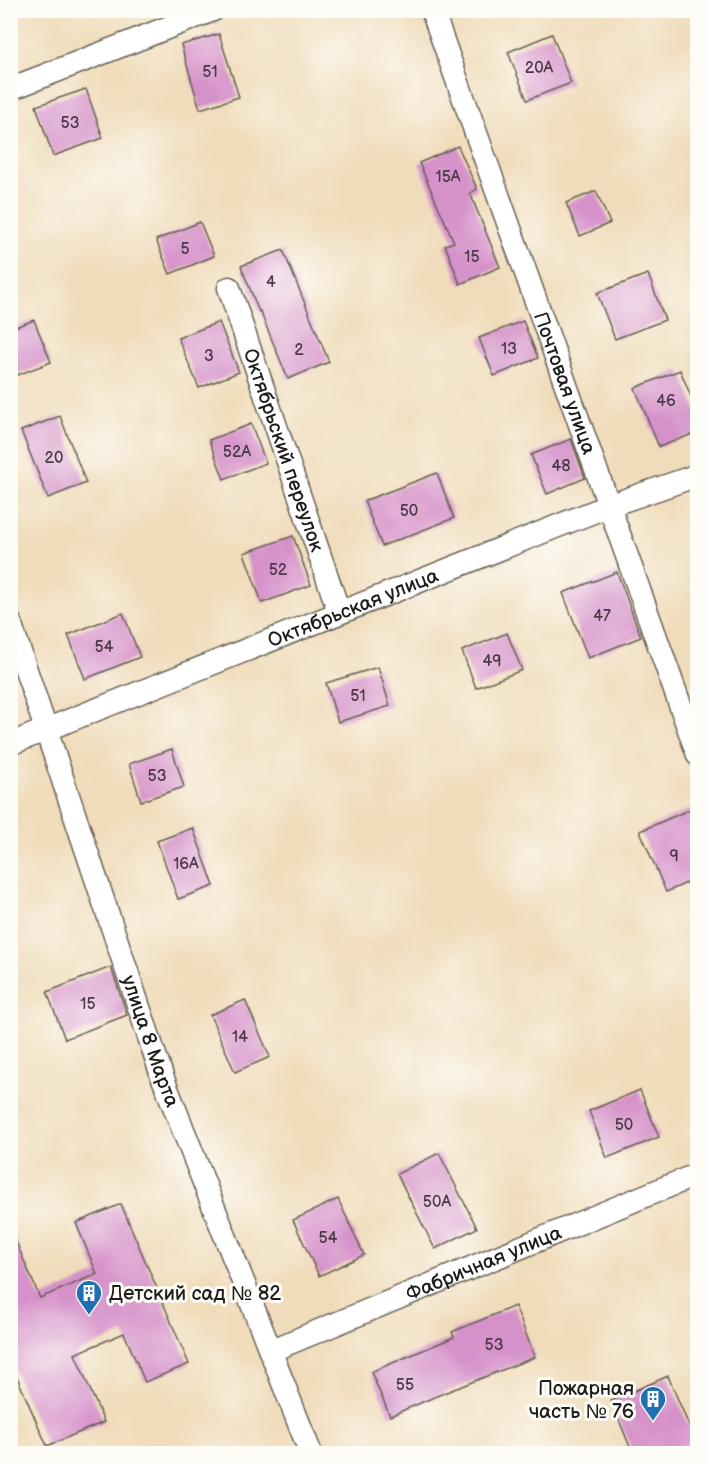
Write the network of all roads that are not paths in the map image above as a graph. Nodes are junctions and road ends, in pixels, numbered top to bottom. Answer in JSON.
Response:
{"nodes":[{"id":1,"x":213,"y":10,"type":"edge"},
{"id":2,"x":432,"y":10,"type":"edge"},
{"id":3,"x":10,"y":89,"type":"edge"},
{"id":4,"x":229,"y":288,"type":"dead end"},
{"id":5,"x":698,"y":475,"type":"edge"},
{"id":6,"x":608,"y":506,"type":"junction"},
{"id":7,"x":339,"y":612,"type":"junction"},
{"id":8,"x":10,"y":622,"type":"edge"},
{"id":9,"x":47,"y":729,"type":"junction"},
{"id":10,"x":10,"y":744,"type":"edge"},
{"id":11,"x":698,"y":755,"type":"edge"},
{"id":12,"x":698,"y":1174,"type":"edge"},
{"id":13,"x":270,"y":1351,"type":"junction"},
{"id":14,"x":311,"y":1454,"type":"edge"}],
"edges":[{"from":1,"to":3,"type":"street"},
{"from":2,"to":6,"type":"street","name":"Почтовая улица"},
{"from":4,"to":7,"type":"street","name":"Октябрьский переулок"},
{"from":5,"to":6,"type":"street","name":"Октябрьская улица"},
{"from":6,"to":7,"type":"street","name":"Октябрьская улица"},
{"from":6,"to":11,"type":"street","name":"Почтовая улица"},
{"from":7,"to":9,"type":"street","name":"Октябрьская улица"},
{"from":8,"to":9,"type":"street","name":"улица 8 Марта"},
{"from":9,"to":10,"type":"street","name":"Октябрьская улица"},
{"from":9,"to":13,"type":"street","name":"улица 8 Марта"},
{"from":12,"to":13,"type":"street","name":"Фабричная улица"},
{"from":13,"to":14,"type":"street","name":"улица 8 Марта"}]}
